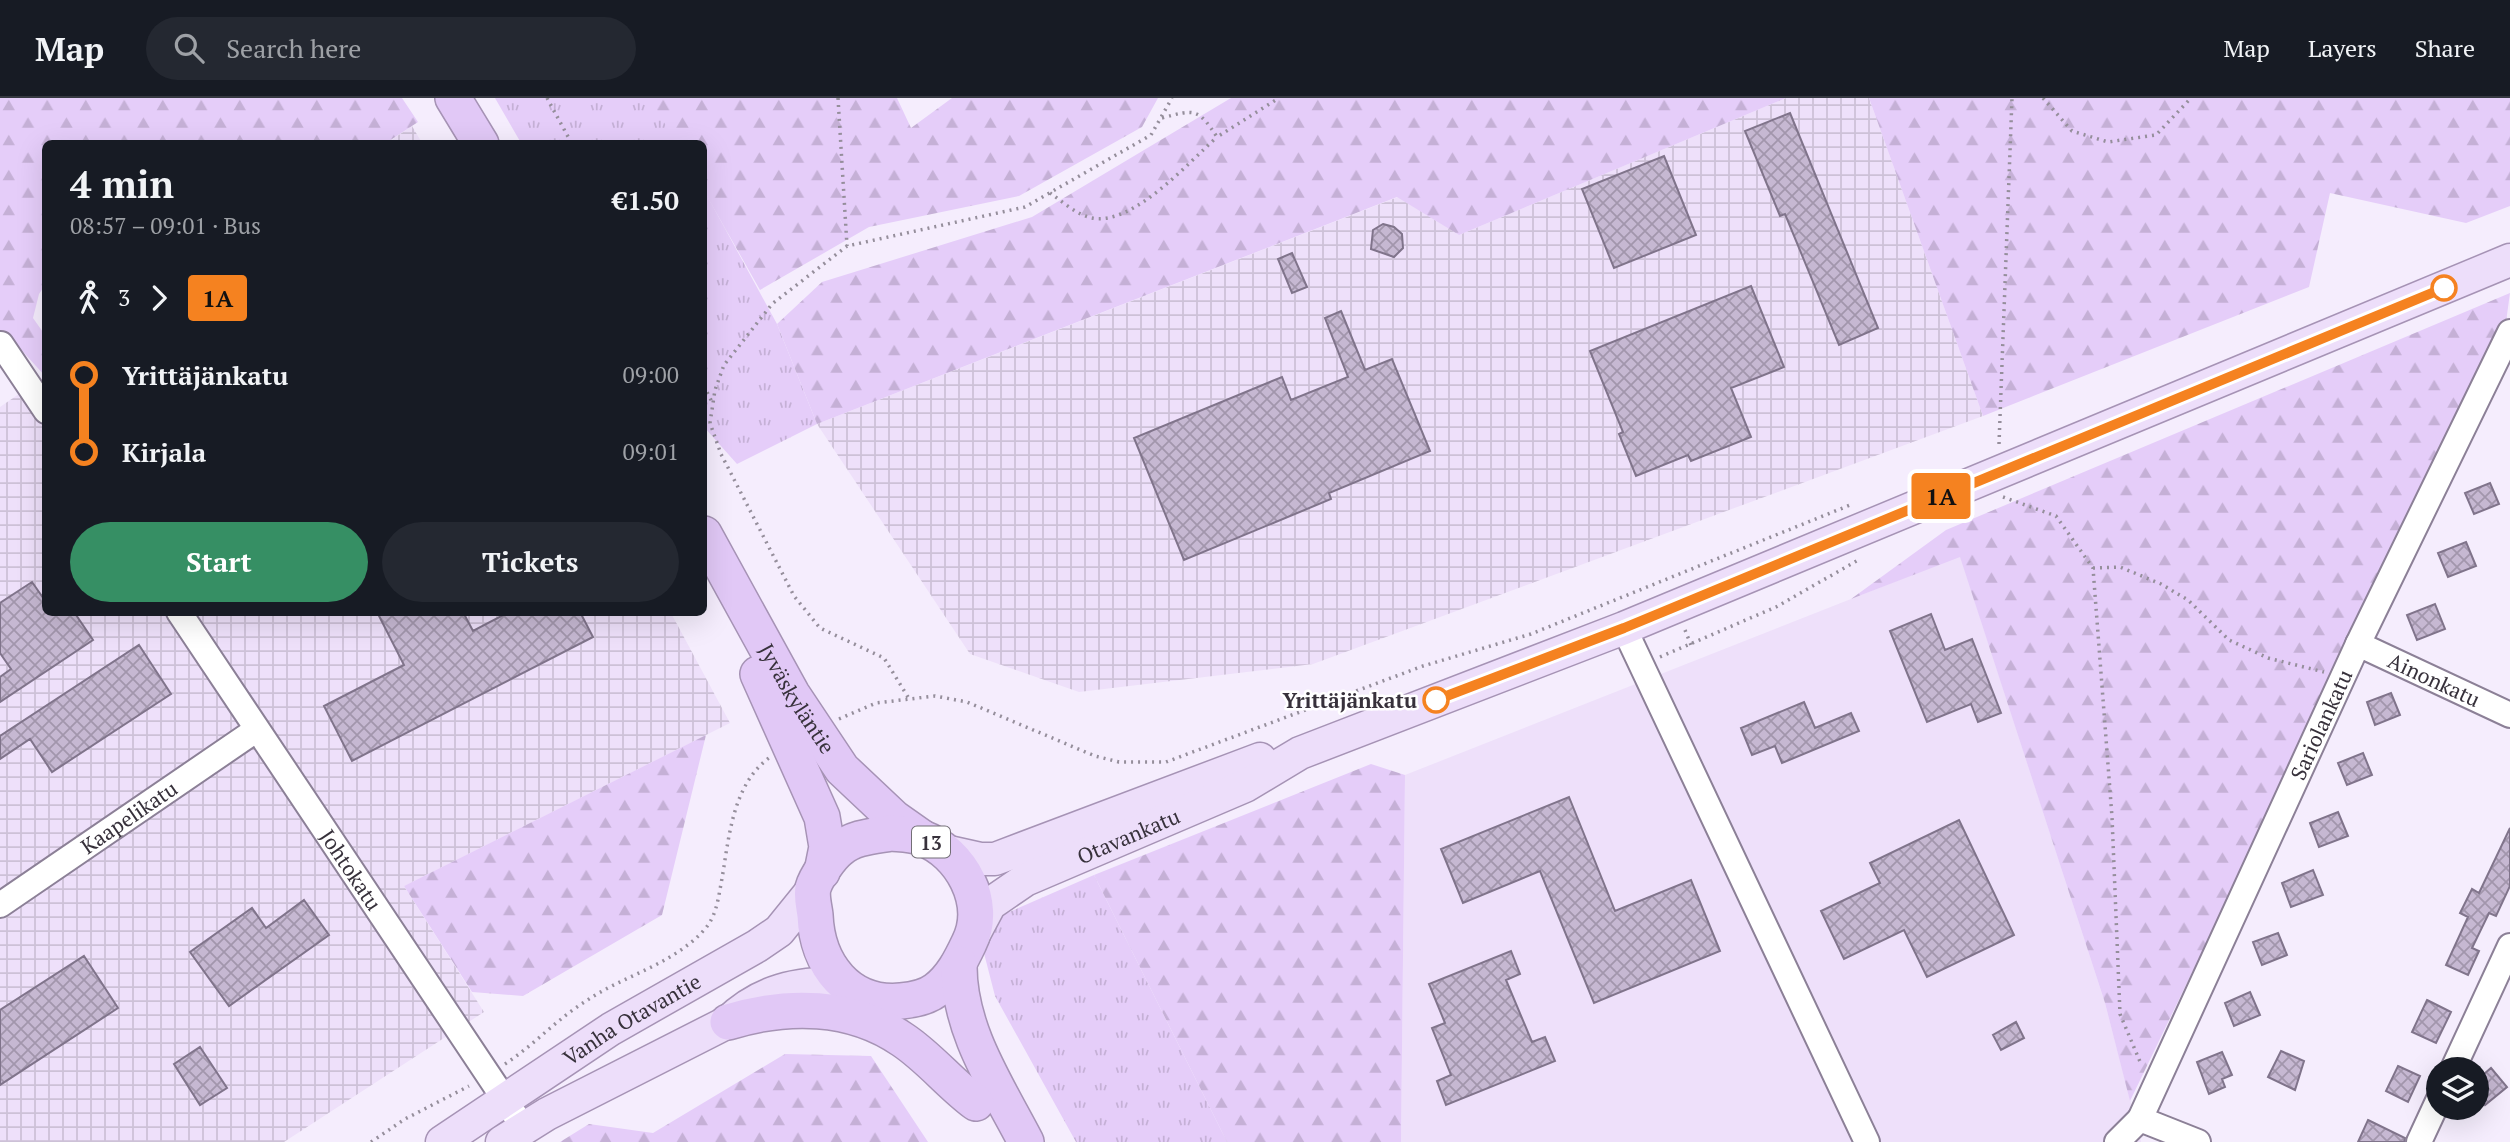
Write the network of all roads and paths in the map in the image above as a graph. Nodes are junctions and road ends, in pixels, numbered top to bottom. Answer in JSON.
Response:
{"nodes":[{"id":1,"x":453,"y":98,"type":"edge"},
{"id":2,"x":547,"y":98,"type":"edge"},
{"id":3,"x":838,"y":98,"type":"edge"},
{"id":4,"x":1172,"y":98,"type":"edge"},
{"id":5,"x":1279,"y":98,"type":"edge"},
{"id":6,"x":2012,"y":98,"type":"edge"},
{"id":7,"x":2043,"y":98,"type":"edge"},
{"id":8,"x":2191,"y":98,"type":"edge"},
{"id":9,"x":1160,"y":119,"type":"junction"},
{"id":10,"x":1217,"y":137,"type":"junction"},
{"id":11,"x":479,"y":140,"type":"edge"},
{"id":12,"x":570,"y":140,"type":"edge"},
{"id":13,"x":1050,"y":193,"type":"junction"},
{"id":14,"x":847,"y":246,"type":"junction"},
{"id":15,"x":2510,"y":260,"type":"edge"},
{"id":16,"x":2510,"y":332,"type":"edge"},
{"id":17,"x":1,"y":344,"type":"edge"},
{"id":18,"x":707,"y":392,"type":"edge"},
{"id":19,"x":713,"y":404,"type":"junction"},
{"id":20,"x":42,"y":405,"type":"edge"},
{"id":21,"x":2012,"y":439,"type":"dead end"},
{"id":22,"x":1999,"y":444,"type":"junction"},
{"id":23,"x":1986,"y":449,"type":"dead end"},
{"id":24,"x":1995,"y":492,"type":"dead end"},
{"id":25,"x":1858,"y":502,"type":"dead end"},
{"id":26,"x":707,"y":539,"type":"edge"},
{"id":27,"x":707,"y":566,"type":"edge"},
{"id":28,"x":2093,"y":568,"type":"junction"},
{"id":29,"x":182,"y":616,"type":"edge"},
{"id":30,"x":1624,"y":628,"type":"junction"},
{"id":31,"x":2358,"y":644,"type":"junction"},
{"id":32,"x":2343,"y":677,"type":"junction"},
{"id":33,"x":908,"y":697,"type":"junction"},
{"id":34,"x":2510,"y":715,"type":"edge"},
{"id":35,"x":838,"y":720,"type":"dead end"},
{"id":36,"x":257,"y":730,"type":"junction"},
{"id":37,"x":777,"y":752,"type":"dead end"},
{"id":38,"x":1300,"y":753,"type":"junction"},
{"id":39,"x":933,"y":844,"type":"junction"},
{"id":40,"x":818,"y":880,"type":"junction"},
{"id":41,"x":0,"y":905,"type":"edge"},
{"id":42,"x":2510,"y":946,"type":"edge"},
{"id":43,"x":966,"y":950,"type":"junction"},
{"id":44,"x":842,"y":983,"type":"junction"},
{"id":45,"x":882,"y":1003,"type":"junction"},
{"id":46,"x":728,"y":1021,"type":"junction"},
{"id":47,"x":2458,"y":1057,"type":"edge"},
{"id":48,"x":497,"y":1086,"type":"junction"},
{"id":49,"x":2151,"y":1095,"type":"junction"},
{"id":50,"x":976,"y":1103,"type":"junction"},
{"id":51,"x":2140,"y":1119,"type":"junction"},
{"id":52,"x":2429,"y":1120,"type":"edge"},
{"id":53,"x":512,"y":1135,"type":"edge"},
{"id":54,"x":371,"y":1142,"type":"edge"},
{"id":55,"x":442,"y":1142,"type":"edge"},
{"id":56,"x":999,"y":1142,"type":"edge"},
{"id":57,"x":1026,"y":1142,"type":"edge"},
{"id":58,"x":1867,"y":1142,"type":"edge"},
{"id":59,"x":2117,"y":1142,"type":"edge"},
{"id":60,"x":2198,"y":1142,"type":"edge"},
{"id":61,"x":2419,"y":1142,"type":"edge"}],
"edges":[{"from":1,"to":11,"type":"highway"},
{"from":2,"to":12,"type":"path"},
{"from":3,"to":14,"type":"path"},
{"from":4,"to":9,"type":"path"},
{"from":5,"to":10,"type":"path"},
{"from":6,"to":22,"type":"path"},
{"from":7,"to":8,"type":"path"},
{"from":9,"to":10,"type":"path"},
{"from":9,"to":13,"type":"path"},
{"from":10,"to":13,"type":"path"},
{"from":13,"to":14,"type":"path"},
{"from":14,"to":19,"type":"path"},
{"from":15,"to":30,"type":"main road","name":"Otavankatu"},
{"from":16,"to":31,"type":"street","name":"Sariolankatu"},
{"from":17,"to":20,"type":"street"},
{"from":18,"to":19,"type":"path"},
{"from":19,"to":33,"type":"path"},
{"from":21,"to":22,"type":"path"},
{"from":22,"to":23,"type":"path"},
{"from":24,"to":28,"type":"path"},
{"from":25,"to":33,"type":"path"},
{"from":26,"to":39,"type":"highway","name":"Jyväskyläntie","number":"13"},
{"from":27,"to":40,"type":"highway","name":"Jyväskyläntie"},
{"from":28,"to":32,"type":"path"},
{"from":28,"to":49,"type":"path"},
{"from":29,"to":36,"type":"street","name":"Johtokatu"},
{"from":30,"to":38,"type":"main road","name":"Otavankatu"},
{"from":30,"to":58,"type":"street"},
{"from":31,"to":32,"type":"street","name":"Sariolankatu"},
{"from":31,"to":34,"type":"street","name":"Ainonkatu"},
{"from":32,"to":49,"type":"street","name":"Sariolankatu"},
{"from":33,"to":35,"type":"path"},
{"from":36,"to":41,"type":"street","name":"Kaapelikatu"},
{"from":36,"to":48,"type":"street","name":"Johtokatu"},
{"from":37,"to":48,"type":"path"},
{"from":38,"to":39,"type":"main road","name":"Otavankatu"},
{"from":38,"to":43,"type":"main road","name":"Otavankatu"},
{"from":39,"to":40,"type":"highway","number":"13"},
{"from":39,"to":43,"type":"highway","number":"13"},
{"from":40,"to":44,"type":"highway"},
{"from":40,"to":48,"type":"main road","name":"Vanha Otavantie"},
{"from":42,"to":47,"type":"street"},
{"from":43,"to":45,"type":"highway"},
{"from":43,"to":57,"type":"highway","number":"13"},
{"from":44,"to":45,"type":"highway"},
{"from":44,"to":46,"type":"main road","name":"Vanha Otavantie"},
{"from":45,"to":50,"type":"highway"},
{"from":46,"to":50,"type":"highway"},
{"from":46,"to":53,"type":"main road","name":"Vanha Otavantie"},
{"from":48,"to":53,"type":"street","name":"Johtokatu"},
{"from":48,"to":54,"type":"path"},
{"from":48,"to":55,"type":"main road","name":"Vanha Otavantie"},
{"from":49,"to":51,"type":"street","name":"Sariolankatu"},
{"from":50,"to":56,"type":"highway"},
{"from":51,"to":59,"type":"street"},
{"from":51,"to":60,"type":"street"},
{"from":52,"to":61,"type":"street"}]}
